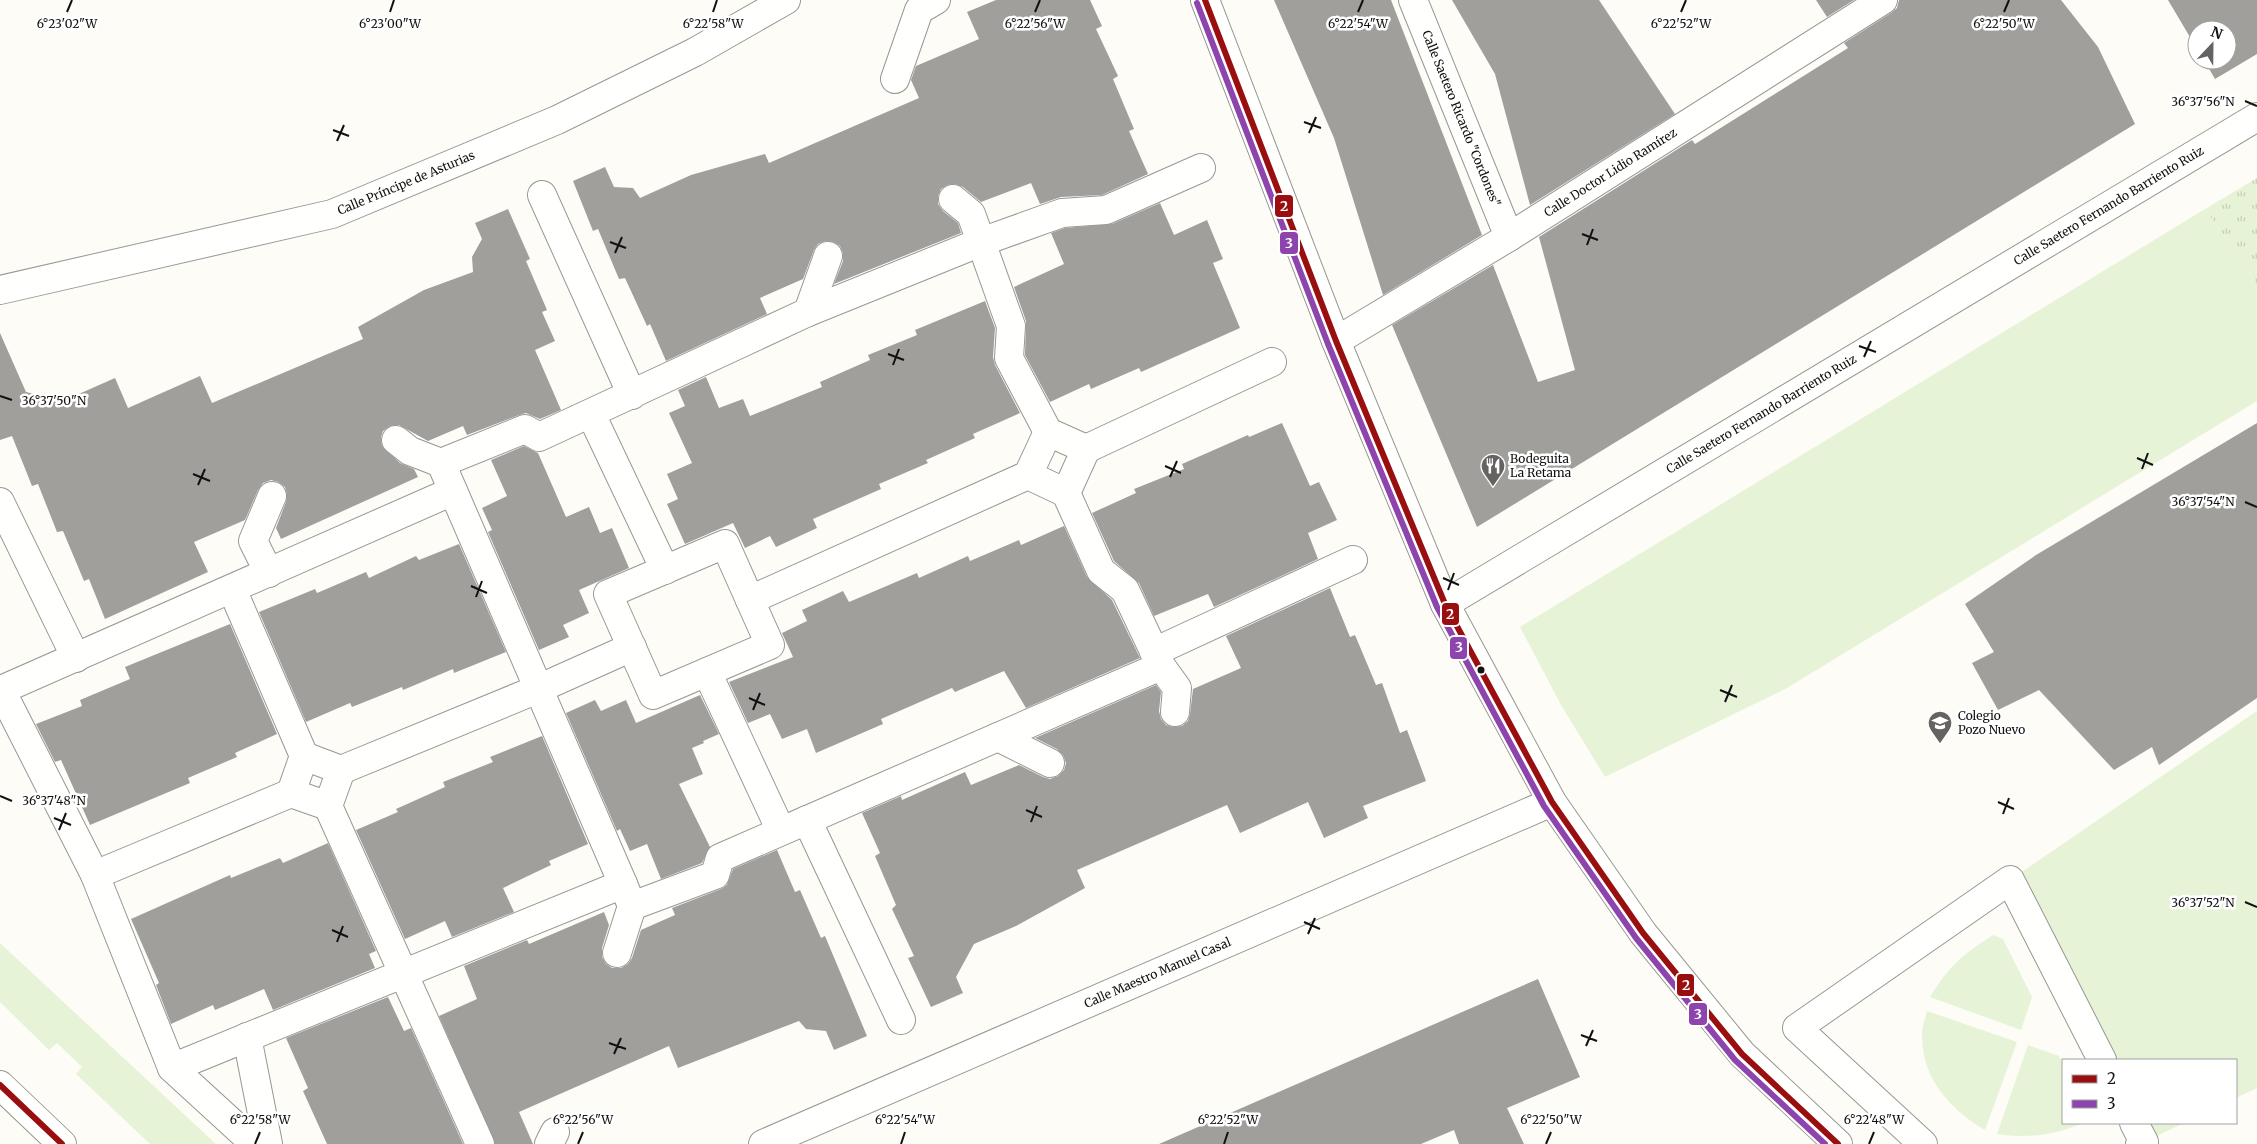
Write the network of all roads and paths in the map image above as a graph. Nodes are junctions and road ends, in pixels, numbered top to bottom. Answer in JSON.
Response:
{"nodes":[{"id":1,"x":786,"y":0,"type":"edge"},
{"id":2,"x":936,"y":0,"type":"edge"},
{"id":3,"x":1205,"y":0,"type":"edge"},
{"id":4,"x":1413,"y":0,"type":"edge"},
{"id":5,"x":1883,"y":0,"type":"edge"},
{"id":6,"x":895,"y":79,"type":"dead end"},
{"id":7,"x":2257,"y":117,"type":"edge"},
{"id":8,"x":1201,"y":168,"type":"dead end"},
{"id":9,"x":542,"y":195,"type":"dead end"},
{"id":10,"x":953,"y":199,"type":"dead end"},
{"id":11,"x":1509,"y":237,"type":"junction"},
{"id":12,"x":981,"y":242,"type":"junction"},
{"id":13,"x":828,"y":256,"type":"dead end"},
{"id":14,"x":0,"y":290,"type":"edge"},
{"id":15,"x":808,"y":312,"type":"junction"},
{"id":16,"x":1336,"y":341,"type":"junction"},
{"id":17,"x":1272,"y":362,"type":"dead end"},
{"id":18,"x":632,"y":395,"type":"junction"},
{"id":19,"x":591,"y":414,"type":"junction"},
{"id":20,"x":1048,"y":432,"type":"junction"},
{"id":21,"x":396,"y":440,"type":"dead end"},
{"id":22,"x":1086,"y":449,"type":"junction"},
{"id":23,"x":441,"y":463,"type":"junction"},
{"id":24,"x":1028,"y":475,"type":"junction"},
{"id":25,"x":454,"y":492,"type":"junction"},
{"id":26,"x":1066,"y":493,"type":"junction"},
{"id":27,"x":272,"y":496,"type":"dead end"},
{"id":28,"x":0,"y":502,"type":"edge"},
{"id":29,"x":1353,"y":560,"type":"dead end"},
{"id":30,"x":664,"y":570,"type":"junction"},
{"id":31,"x":269,"y":573,"type":"junction"},
{"id":32,"x":232,"y":589,"type":"junction"},
{"id":33,"x":750,"y":600,"type":"junction"},
{"id":34,"x":1445,"y":604,"type":"junction"},
{"id":35,"x":632,"y":647,"type":"junction"},
{"id":36,"x":76,"y":658,"type":"junction"},
{"id":37,"x":1158,"y":659,"type":"junction"},
{"id":38,"x":707,"y":672,"type":"junction"},
{"id":39,"x":538,"y":689,"type":"junction"},
{"id":40,"x":1175,"y":712,"type":"dead end"},
{"id":41,"x":998,"y":737,"type":"junction"},
{"id":42,"x":304,"y":756,"type":"junction"},
{"id":43,"x":1050,"y":763,"type":"dead end"},
{"id":44,"x":341,"y":770,"type":"junction"},
{"id":45,"x":290,"y":793,"type":"junction"},
{"id":46,"x":1552,"y":802,"type":"junction"},
{"id":47,"x":328,"y":806,"type":"junction"},
{"id":48,"x":807,"y":820,"type":"junction"},
{"id":49,"x":781,"y":831,"type":"junction"},
{"id":50,"x":95,"y":875,"type":"junction"},
{"id":51,"x":627,"y":895,"type":"junction"},
{"id":52,"x":617,"y":953,"type":"dead end"},
{"id":53,"x":402,"y":974,"type":"junction"},
{"id":54,"x":900,"y":1020,"type":"dead end"},
{"id":55,"x":247,"y":1037,"type":"junction"},
{"id":56,"x":2101,"y":1059,"type":"edge"},
{"id":57,"x":172,"y":1068,"type":"junction"},
{"id":58,"x":0,"y":1086,"type":"edge"},
{"id":59,"x":2135,"y":1124,"type":"edge"},
{"id":60,"x":62,"y":1144,"type":"edge"},
{"id":61,"x":255,"y":1144,"type":"edge"},
{"id":62,"x":268,"y":1144,"type":"edge"},
{"id":63,"x":480,"y":1144,"type":"edge"},
{"id":64,"x":763,"y":1144,"type":"edge"},
{"id":65,"x":1838,"y":1144,"type":"edge"},
{"id":66,"x":1923,"y":1144,"type":"edge"},
{"id":67,"x":2140,"y":1144,"type":"edge"}],
"edges":[{"from":1,"to":14,"type":"street","name":"Calle Príncipe de Asturias"},
{"from":2,"to":6,"type":"street"},
{"from":3,"to":16,"type":"street"},
{"from":4,"to":11,"type":"street","name":"Calle Saetero Ricardo \"Cordones\""},
{"from":5,"to":11,"type":"street","name":"Calle Doctor Lidio Ramírez"},
{"from":7,"to":34,"type":"street","name":"Calle Saetero Fernando Barriento Ruiz"},
{"from":8,"to":12,"type":"street"},
{"from":9,"to":18,"type":"street"},
{"from":10,"to":12,"type":"street"},
{"from":11,"to":16,"type":"street","name":"Calle Doctor Lidio Ramírez"},
{"from":12,"to":15,"type":"street"},
{"from":12,"to":20,"type":"street"},
{"from":13,"to":15,"type":"street"},
{"from":15,"to":18,"type":"street"},
{"from":16,"to":34,"type":"street"},
{"from":17,"to":22,"type":"street"},
{"from":18,"to":19,"type":"street"},
{"from":19,"to":23,"type":"street"},
{"from":19,"to":30,"type":"street"},
{"from":20,"to":22,"type":"street"},
{"from":20,"to":24,"type":"street"},
{"from":21,"to":23,"type":"street"},
{"from":22,"to":26,"type":"street"},
{"from":23,"to":25,"type":"street"},
{"from":24,"to":26,"type":"street"},
{"from":24,"to":33,"type":"street"},
{"from":25,"to":31,"type":"street"},
{"from":25,"to":39,"type":"street"},
{"from":26,"to":37,"type":"street"},
{"from":27,"to":31,"type":"street"},
{"from":28,"to":36,"type":"street"},
{"from":29,"to":37,"type":"street"},
{"from":30,"to":33,"type":"street"},
{"from":30,"to":35,"type":"street"},
{"from":31,"to":32,"type":"street"},
{"from":32,"to":36,"type":"street"},
{"from":32,"to":42,"type":"street"},
{"from":33,"to":38,"type":"street"},
{"from":34,"to":46,"type":"street"},
{"from":35,"to":38,"type":"street"},
{"from":35,"to":39,"type":"street"},
{"from":36,"to":50,"type":"street"},
{"from":37,"to":40,"type":"street"},
{"from":37,"to":41,"type":"street"},
{"from":38,"to":49,"type":"street"},
{"from":39,"to":44,"type":"street"},
{"from":39,"to":51,"type":"street"},
{"from":41,"to":43,"type":"street"},
{"from":41,"to":48,"type":"street"},
{"from":42,"to":44,"type":"street"},
{"from":42,"to":45,"type":"street"},
{"from":44,"to":47,"type":"street"},
{"from":45,"to":47,"type":"street"},
{"from":45,"to":50,"type":"street"},
{"from":46,"to":64,"type":"street","name":"Calle Maestro Manuel Casal"},
{"from":46,"to":65,"type":"street"},
{"from":47,"to":53,"type":"street"},
{"from":48,"to":49,"type":"street"},
{"from":48,"to":54,"type":"street"},
{"from":49,"to":51,"type":"street"},
{"from":50,"to":57,"type":"street"},
{"from":51,"to":52,"type":"street"},
{"from":51,"to":53,"type":"street"},
{"from":53,"to":55,"type":"street"},
{"from":53,"to":63,"type":"street"},
{"from":55,"to":57,"type":"street"},
{"from":55,"to":62,"type":"street"},
{"from":56,"to":66,"type":"street"},
{"from":57,"to":61,"type":"street"},
{"from":58,"to":60,"type":"street"},
{"from":59,"to":67,"type":"street"}]}
